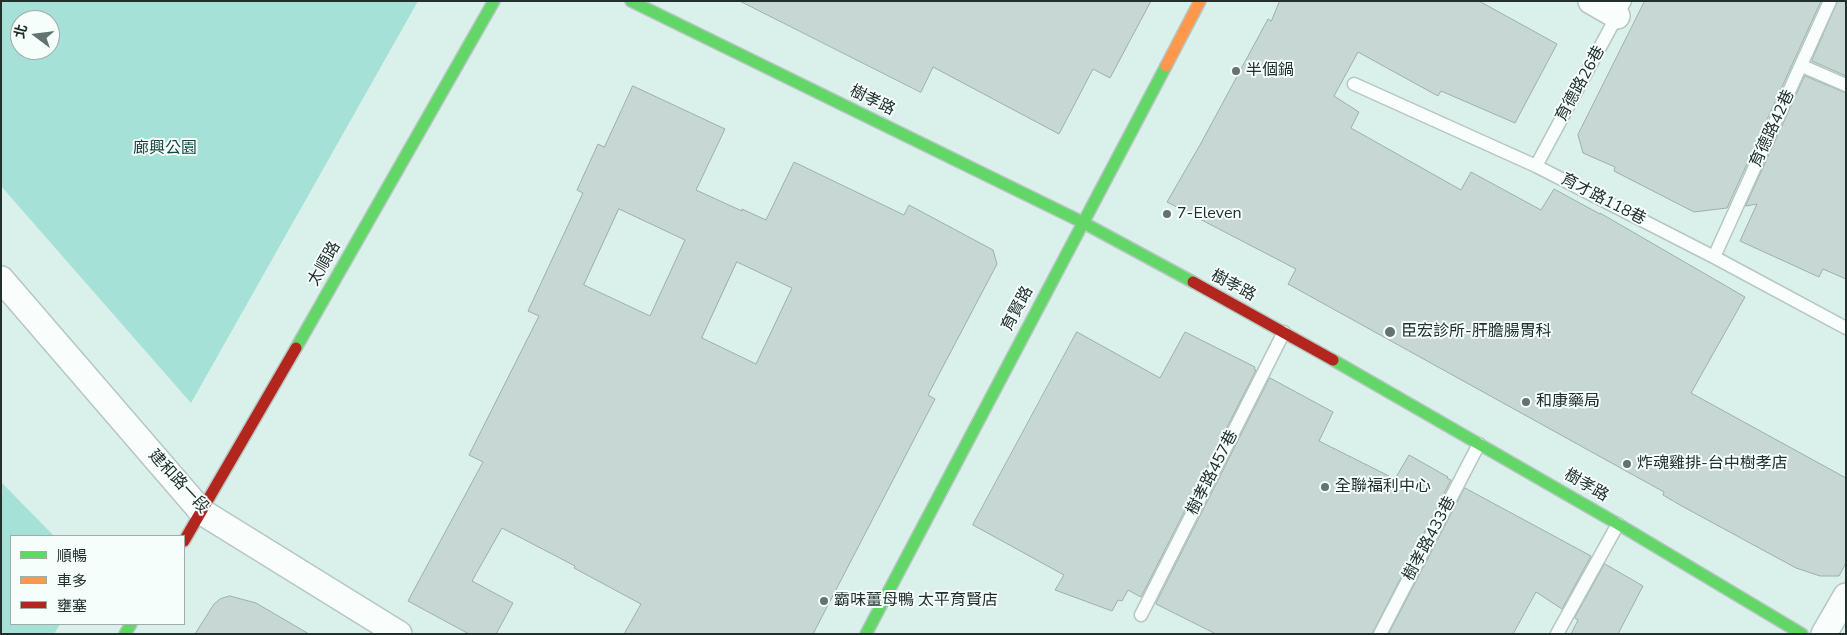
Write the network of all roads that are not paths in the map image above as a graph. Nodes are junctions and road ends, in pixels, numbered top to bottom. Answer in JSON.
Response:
{"nodes":[{"id":1,"x":494,"y":1,"type":"edge"},
{"id":2,"x":631,"y":1,"type":"edge"},
{"id":3,"x":1200,"y":1,"type":"edge"},
{"id":4,"x":1591,"y":1,"type":"edge"},
{"id":5,"x":1830,"y":1,"type":"edge"},
{"id":6,"x":1621,"y":9,"type":"edge"},
{"id":7,"x":1802,"y":66,"type":"junction"},
{"id":8,"x":1354,"y":84,"type":"dead end"},
{"id":9,"x":1846,"y":84,"type":"edge"},
{"id":10,"x":1536,"y":166,"type":"junction"},
{"id":11,"x":1082,"y":222,"type":"junction"},
{"id":12,"x":1714,"y":257,"type":"junction"},
{"id":13,"x":1,"y":280,"type":"edge"},
{"id":14,"x":1846,"y":328,"type":"edge"},
{"id":15,"x":1284,"y":332,"type":"junction"},
{"id":16,"x":1479,"y":444,"type":"junction"},
{"id":17,"x":202,"y":512,"type":"junction"},
{"id":18,"x":1618,"y":524,"type":"junction"},
{"id":19,"x":185,"y":539,"type":"edge"},
{"id":20,"x":1846,"y":596,"type":"edge"},
{"id":21,"x":1141,"y":615,"type":"dead end"},
{"id":22,"x":871,"y":632,"type":"edge"},
{"id":23,"x":399,"y":634,"type":"edge"},
{"id":24,"x":1380,"y":634,"type":"edge"},
{"id":25,"x":1557,"y":634,"type":"edge"},
{"id":26,"x":1802,"y":634,"type":"edge"},
{"id":27,"x":1824,"y":634,"type":"edge"}],
"edges":[{"from":1,"to":17,"type":"street","name":"太順路"},
{"from":2,"to":11,"type":"street","name":"樹孝路"},
{"from":3,"to":11,"type":"street","name":"育賢路"},
{"from":4,"to":6,"type":"street"},
{"from":5,"to":7,"type":"lane","name":"育德路42巷"},
{"from":6,"to":10,"type":"lane","name":"育德路26巷"},
{"from":7,"to":9,"type":"lane"},
{"from":7,"to":12,"type":"lane","name":"育德路42巷"},
{"from":8,"to":10,"type":"lane","name":"育才路118巷"},
{"from":10,"to":12,"type":"lane","name":"育才路118巷"},
{"from":11,"to":15,"type":"street","name":"樹孝路"},
{"from":11,"to":22,"type":"street","name":"育賢路"},
{"from":12,"to":14,"type":"lane","name":"育才路118巷"},
{"from":13,"to":17,"type":"street","name":"建和路一段"},
{"from":15,"to":16,"type":"street","name":"樹孝路"},
{"from":15,"to":21,"type":"lane","name":"樹孝路457巷"},
{"from":16,"to":18,"type":"street","name":"樹孝路"},
{"from":16,"to":24,"type":"lane","name":"樹孝路433巷"},
{"from":17,"to":19,"type":"street","name":"太順路"},
{"from":17,"to":23,"type":"street","name":"建和路一段"},
{"from":18,"to":25,"type":"lane"},
{"from":18,"to":26,"type":"street","name":"樹孝路"},
{"from":20,"to":27,"type":"street"}]}
